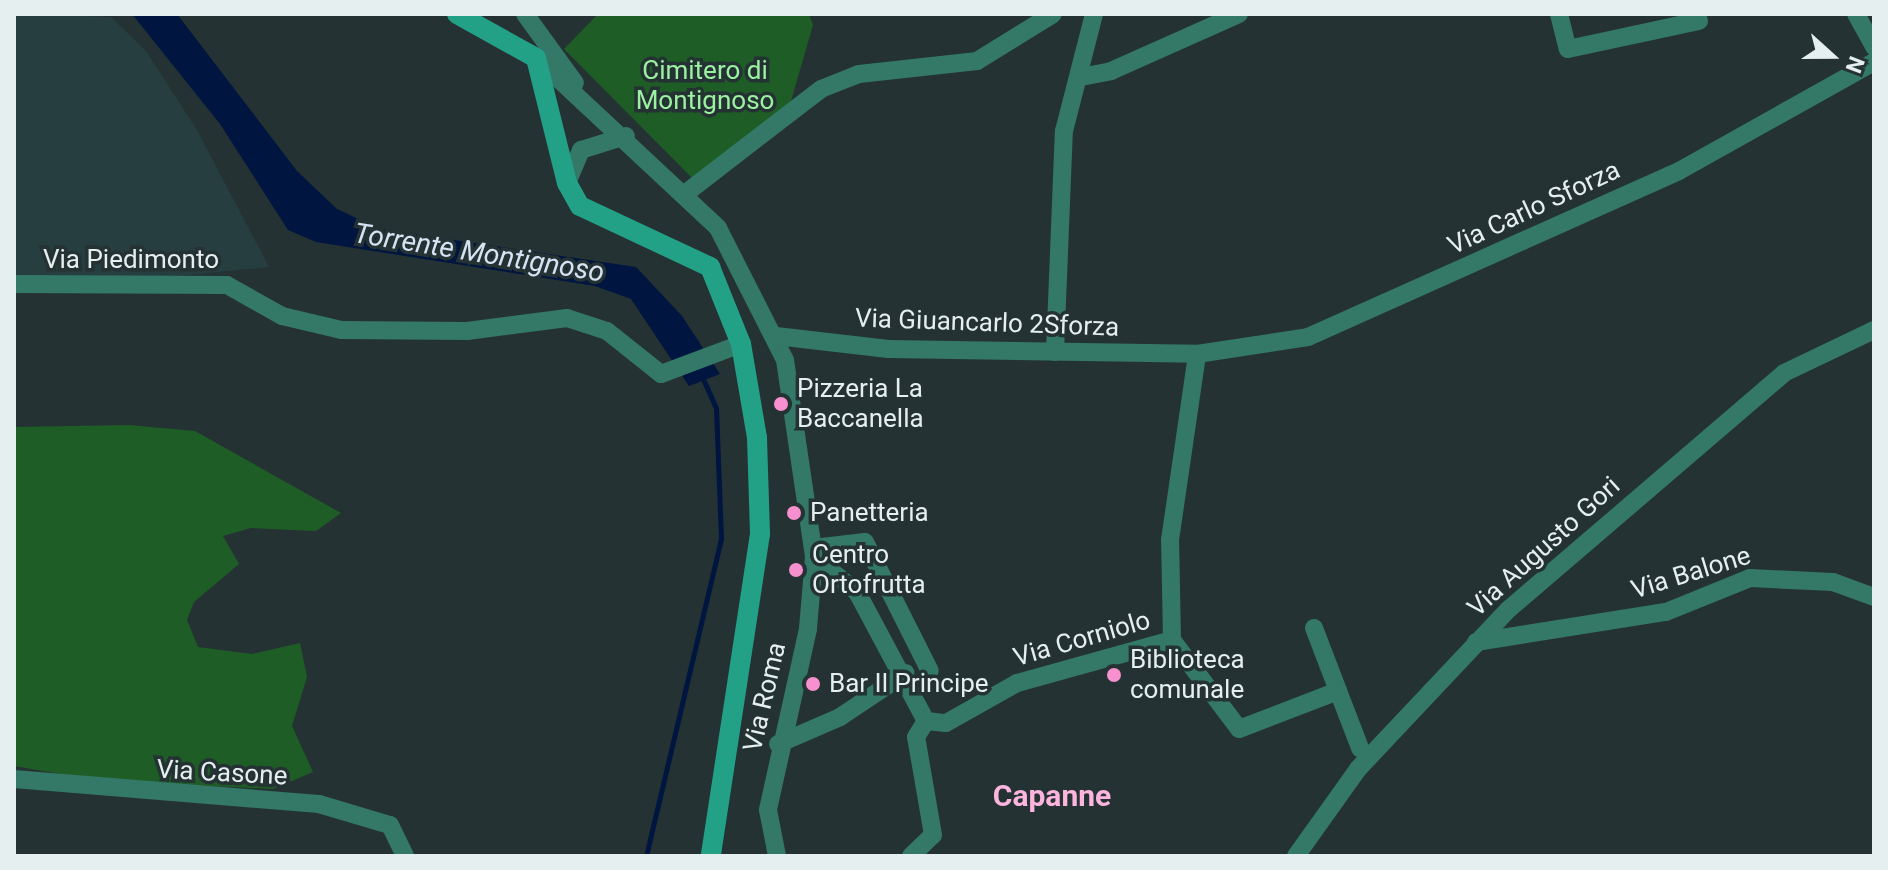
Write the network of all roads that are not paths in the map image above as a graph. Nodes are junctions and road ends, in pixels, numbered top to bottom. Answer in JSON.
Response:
{"nodes":[{"id":1,"x":457,"y":14,"type":"edge"},
{"id":2,"x":525,"y":14,"type":"edge"},
{"id":3,"x":1053,"y":14,"type":"edge"},
{"id":4,"x":1094,"y":14,"type":"edge"},
{"id":5,"x":1239,"y":14,"type":"edge"},
{"id":6,"x":1559,"y":14,"type":"edge"},
{"id":7,"x":1856,"y":14,"type":"edge"},
{"id":8,"x":1699,"y":21,"type":"dead end"},
{"id":9,"x":1874,"y":47,"type":"edge"},
{"id":10,"x":536,"y":58,"type":"junction"},
{"id":11,"x":1874,"y":62,"type":"edge"},
{"id":12,"x":1081,"y":77,"type":"junction"},
{"id":13,"x":583,"y":95,"type":"junction"},
{"id":14,"x":626,"y":136,"type":"junction"},
{"id":15,"x":567,"y":183,"type":"junction"},
{"id":16,"x":686,"y":193,"type":"junction"},
{"id":17,"x":14,"y":284,"type":"edge"},
{"id":18,"x":1874,"y":330,"type":"edge"},
{"id":19,"x":776,"y":336,"type":"junction"},
{"id":20,"x":734,"y":346,"type":"junction"},
{"id":21,"x":1055,"y":352,"type":"junction"},
{"id":22,"x":1197,"y":354,"type":"junction"},
{"id":23,"x":814,"y":553,"type":"junction"},
{"id":24,"x":889,"y":586,"type":"junction"},
{"id":25,"x":1874,"y":597,"type":"edge"},
{"id":26,"x":863,"y":600,"type":"junction"},
{"id":27,"x":1314,"y":628,"type":"dead end"},
{"id":28,"x":1172,"y":640,"type":"junction"},
{"id":29,"x":1476,"y":642,"type":"junction"},
{"id":30,"x":930,"y":671,"type":"dead end"},
{"id":31,"x":906,"y":673,"type":"junction"},
{"id":32,"x":1338,"y":691,"type":"junction"},
{"id":33,"x":926,"y":721,"type":"junction"},
{"id":34,"x":778,"y":744,"type":"junction"},
{"id":35,"x":1360,"y":748,"type":"dead end"},
{"id":36,"x":14,"y":779,"type":"edge"},
{"id":37,"x":405,"y":856,"type":"edge"},
{"id":38,"x":711,"y":856,"type":"edge"},
{"id":39,"x":777,"y":856,"type":"edge"},
{"id":40,"x":911,"y":856,"type":"edge"},
{"id":41,"x":1296,"y":856,"type":"edge"}],
"edges":[{"from":1,"to":10,"type":"street"},
{"from":2,"to":13,"type":"street"},
{"from":3,"to":16,"type":"street"},
{"from":4,"to":12,"type":"street"},
{"from":5,"to":12,"type":"street"},
{"from":6,"to":8,"type":"street"},
{"from":7,"to":9,"type":"street"},
{"from":10,"to":13,"type":"street"},
{"from":10,"to":15,"type":"street"},
{"from":11,"to":22,"type":"street","name":"Via Carlo Sforza"},
{"from":12,"to":21,"type":"street"},
{"from":13,"to":14,"type":"street","name":"Via Roma"},
{"from":14,"to":15,"type":"street"},
{"from":14,"to":16,"type":"street","name":"Via Roma"},
{"from":15,"to":20,"type":"street"},
{"from":16,"to":19,"type":"street","name":"Via Roma"},
{"from":17,"to":20,"type":"street","name":"Via Piedimonto"},
{"from":18,"to":29,"type":"street","name":"Via Augusto Gori"},
{"from":19,"to":21,"type":"street","name":"Via Giuancarlo 2Sforza"},
{"from":19,"to":23,"type":"street","name":"Via Roma"},
{"from":20,"to":38,"type":"street"},
{"from":21,"to":22,"type":"street","name":"Via Giuancarlo 2Sforza"},
{"from":22,"to":28,"type":"street","name":"Via Corniolo"},
{"from":23,"to":24,"type":"street"},
{"from":23,"to":26,"type":"street"},
{"from":23,"to":34,"type":"street","name":"Via Roma"},
{"from":24,"to":26,"type":"street"},
{"from":24,"to":30,"type":"street"},
{"from":25,"to":29,"type":"street","name":"Via Balone"},
{"from":26,"to":31,"type":"street"},
{"from":27,"to":32,"type":"street"},
{"from":28,"to":32,"type":"street"},
{"from":28,"to":33,"type":"street","name":"Via Corniolo"},
{"from":29,"to":41,"type":"street","name":"Via Augusto Gori"},
{"from":31,"to":33,"type":"street"},
{"from":31,"to":34,"type":"street"},
{"from":32,"to":35,"type":"street"},
{"from":33,"to":40,"type":"street"},
{"from":34,"to":39,"type":"street","name":"Via Roma"},
{"from":36,"to":37,"type":"street","name":"Via Casone"}]}
